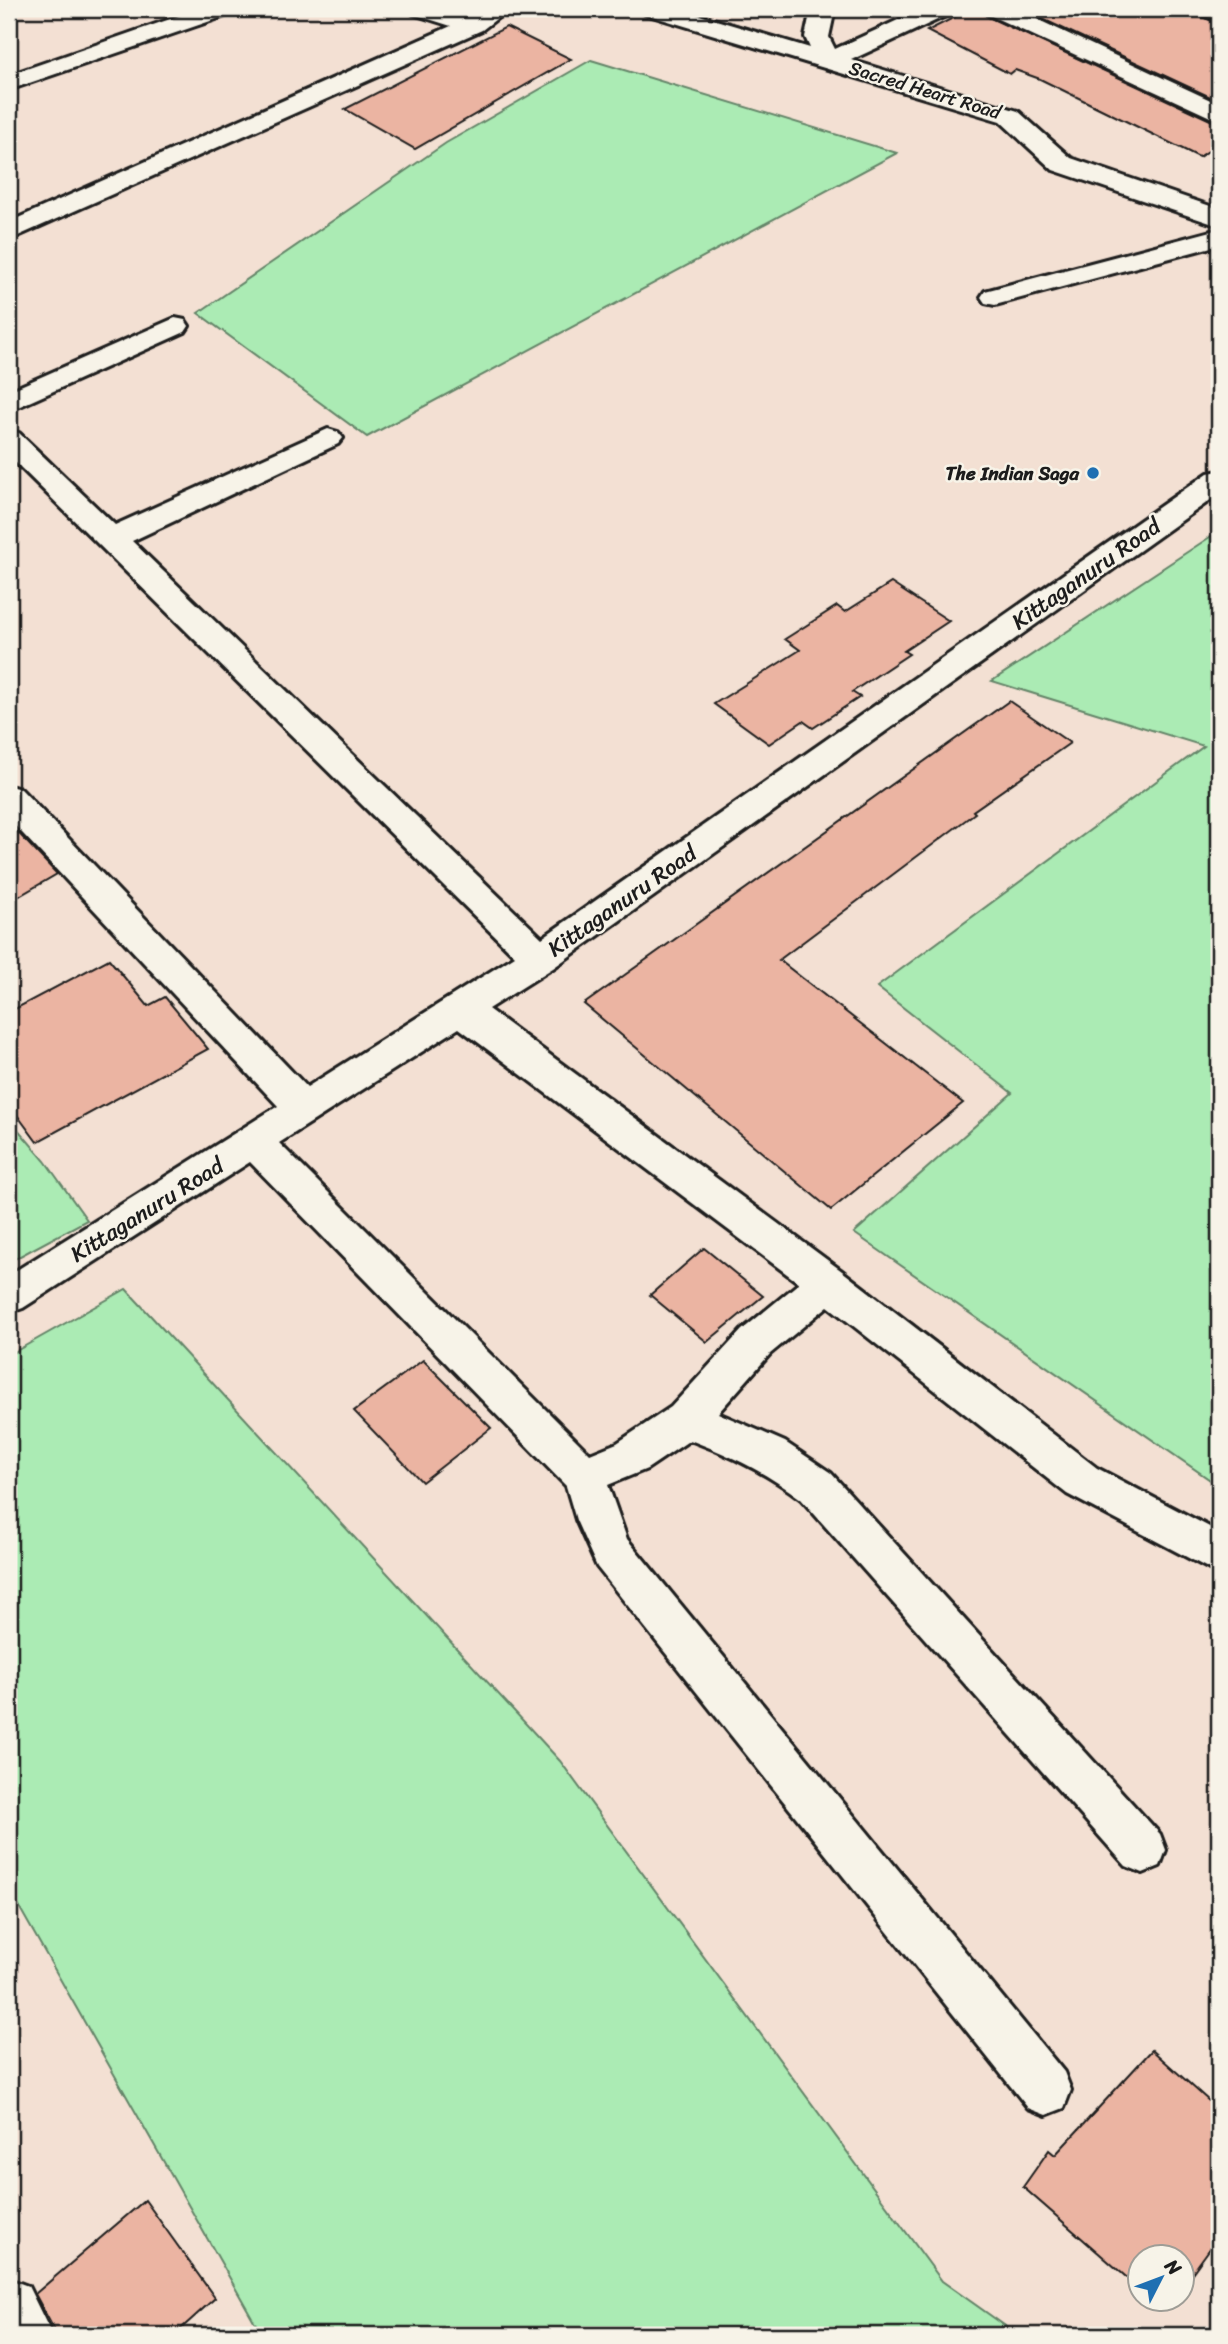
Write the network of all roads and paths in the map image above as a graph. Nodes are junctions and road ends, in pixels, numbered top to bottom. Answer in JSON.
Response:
{"nodes":[{"id":1,"x":222,"y":9,"type":"edge"},
{"id":2,"x":422,"y":9,"type":"edge"},
{"id":3,"x":497,"y":9,"type":"edge"},
{"id":4,"x":654,"y":9,"type":"edge"},
{"id":5,"x":823,"y":9,"type":"edge"},
{"id":6,"x":941,"y":9,"type":"edge"},
{"id":7,"x":996,"y":9,"type":"edge"},
{"id":8,"x":1208,"y":9,"type":"edge"},
{"id":9,"x":1219,"y":14,"type":"edge"},
{"id":10,"x":473,"y":25,"type":"junction"},
{"id":11,"x":829,"y":61,"type":"junction"},
{"id":12,"x":9,"y":83,"type":"edge"},
{"id":13,"x":1219,"y":114,"type":"edge"},
{"id":14,"x":1219,"y":218,"type":"edge"},
{"id":15,"x":9,"y":232,"type":"edge"},
{"id":16,"x":1219,"y":237,"type":"edge"},
{"id":17,"x":995,"y":297,"type":"dead end"},
{"id":18,"x":175,"y":326,"type":"dead end"},
{"id":19,"x":9,"y":402,"type":"edge"},
{"id":20,"x":328,"y":438,"type":"dead end"},
{"id":21,"x":9,"y":439,"type":"edge"},
{"id":22,"x":1219,"y":480,"type":"edge"},
{"id":23,"x":111,"y":539,"type":"junction"},
{"id":24,"x":9,"y":798,"type":"edge"},
{"id":25,"x":540,"y":958,"type":"junction"},
{"id":26,"x":462,"y":1010,"type":"junction"},
{"id":27,"x":305,"y":1110,"type":"junction"},
{"id":28,"x":254,"y":1142,"type":"junction"},
{"id":29,"x":828,"y":1283,"type":"junction"},
{"id":30,"x":9,"y":1296,"type":"edge"},
{"id":31,"x":685,"y":1420,"type":"junction"},
{"id":32,"x":584,"y":1476,"type":"junction"},
{"id":33,"x":1219,"y":1553,"type":"edge"},
{"id":34,"x":1143,"y":1850,"type":"dead end"},
{"id":35,"x":1046,"y":2090,"type":"dead end"},
{"id":36,"x":9,"y":2305,"type":"edge"},
{"id":37,"x":26,"y":2335,"type":"edge"}],
"edges":[{"from":1,"to":12,"type":"street"},
{"from":2,"to":10,"type":"street"},
{"from":3,"to":10,"type":"street"},
{"from":4,"to":11,"type":"street","name":"Sacred Heart Road"},
{"from":5,"to":11,"type":"street"},
{"from":6,"to":11,"type":"street"},
{"from":7,"to":13,"type":"street"},
{"from":8,"to":9,"type":"street"},
{"from":10,"to":15,"type":"street"},
{"from":11,"to":14,"type":"street","name":"Sacred Heart Road"},
{"from":16,"to":17,"type":"street"},
{"from":18,"to":19,"type":"street"},
{"from":20,"to":23,"type":"street"},
{"from":21,"to":23,"type":"street"},
{"from":22,"to":25,"type":"street","name":"Kittaganuru Road"},
{"from":23,"to":25,"type":"street"},
{"from":24,"to":27,"type":"street"},
{"from":25,"to":26,"type":"street","name":"Kittaganuru Road"},
{"from":26,"to":27,"type":"street","name":"Kittaganuru Road"},
{"from":26,"to":29,"type":"street"},
{"from":27,"to":28,"type":"street","name":"Kittaganuru Road"},
{"from":28,"to":30,"type":"street","name":"Kittaganuru Road"},
{"from":28,"to":32,"type":"street"},
{"from":29,"to":31,"type":"street"},
{"from":29,"to":33,"type":"street"},
{"from":31,"to":32,"type":"street"},
{"from":31,"to":34,"type":"street"},
{"from":32,"to":35,"type":"street"},
{"from":36,"to":37,"type":"street"}]}
